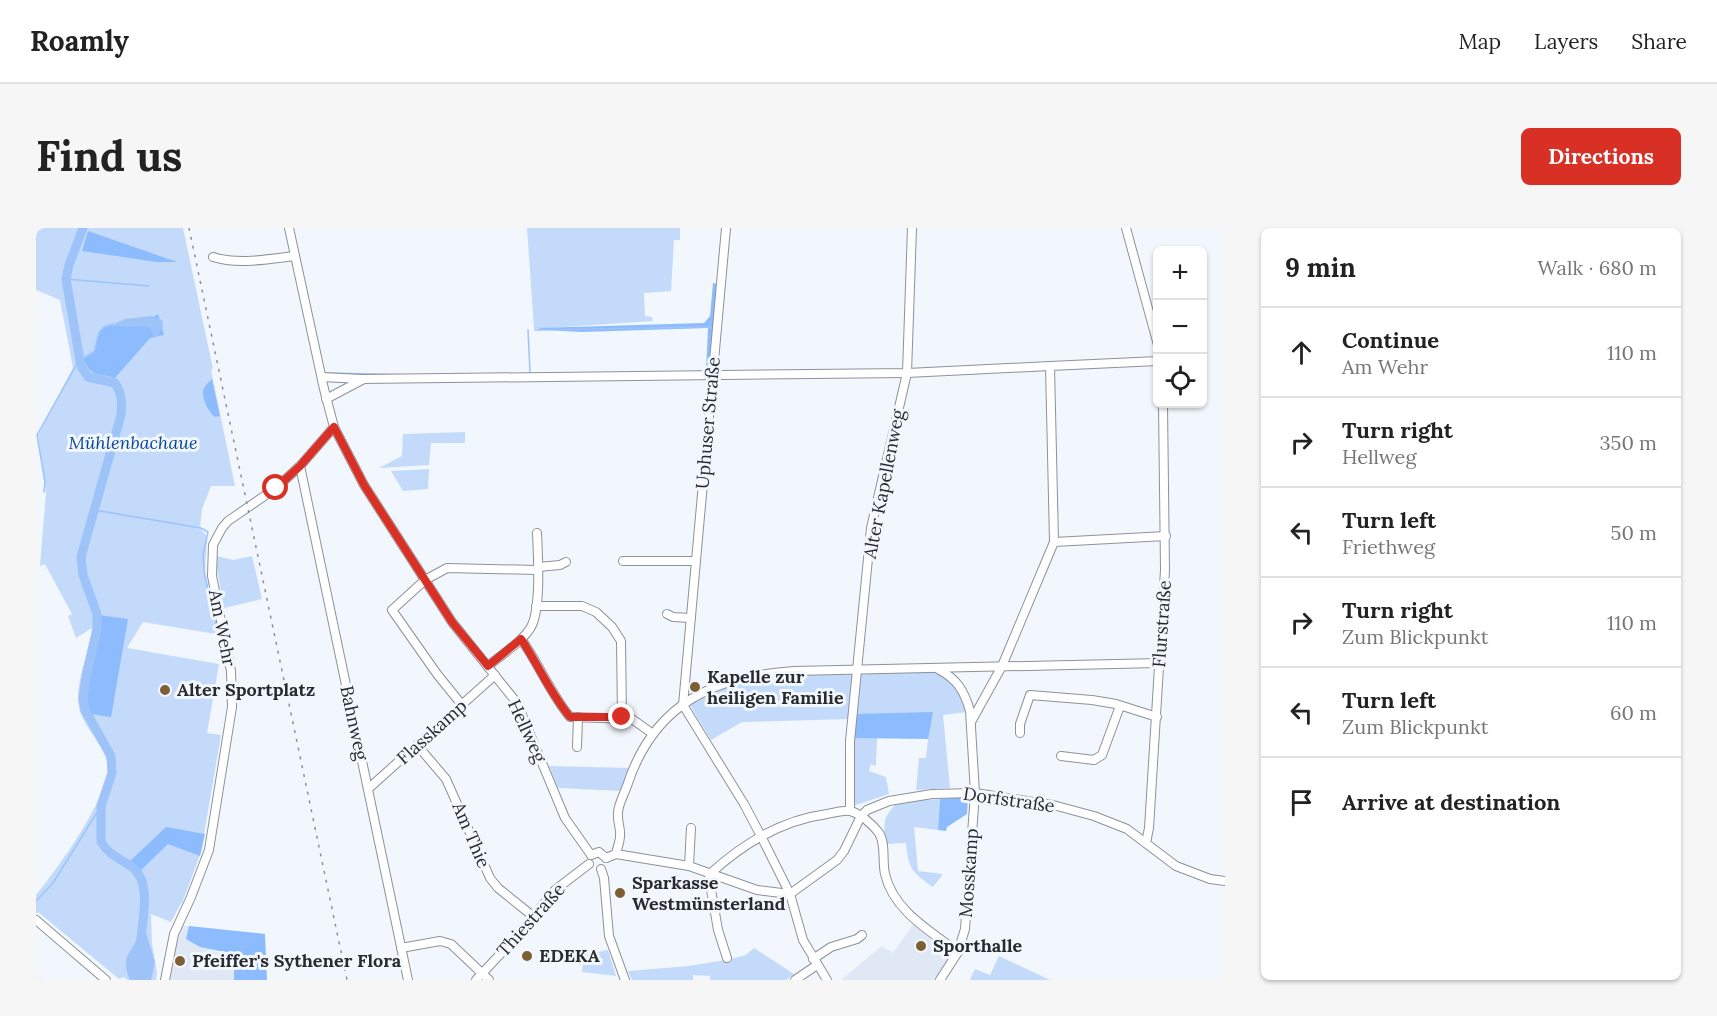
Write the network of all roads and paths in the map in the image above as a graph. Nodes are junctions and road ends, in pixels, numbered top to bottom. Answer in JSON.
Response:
{"nodes":[{"id":1,"x":289,"y":228,"type":"edge"},
{"id":2,"x":726,"y":228,"type":"edge"},
{"id":3,"x":912,"y":228,"type":"edge"},
{"id":4,"x":1126,"y":228,"type":"edge"},
{"id":5,"x":295,"y":255,"type":"junction"},
{"id":6,"x":213,"y":257,"type":"dead end"},
{"id":7,"x":1153,"y":327,"type":"edge"},
{"id":8,"x":1153,"y":361,"type":"edge"},
{"id":9,"x":1050,"y":366,"type":"junction"},
{"id":10,"x":907,"y":373,"type":"junction"},
{"id":11,"x":712,"y":375,"type":"junction"},
{"id":12,"x":322,"y":377,"type":"junction"},
{"id":13,"x":362,"y":379,"type":"junction"},
{"id":14,"x":326,"y":399,"type":"junction"},
{"id":15,"x":1163,"y":408,"type":"edge"},
{"id":16,"x":334,"y":427,"type":"junction"},
{"id":17,"x":300,"y":466,"type":"junction"},
{"id":18,"x":537,"y":533,"type":"dead end"},
{"id":19,"x":1166,"y":536,"type":"junction"},
{"id":20,"x":1054,"y":542,"type":"junction"},
{"id":21,"x":622,"y":561,"type":"dead end"},
{"id":22,"x":696,"y":561,"type":"junction"},
{"id":23,"x":566,"y":562,"type":"dead end"},
{"id":24,"x":538,"y":568,"type":"junction"},
{"id":25,"x":425,"y":580,"type":"junction"},
{"id":26,"x":536,"y":606,"type":"junction"},
{"id":27,"x":667,"y":614,"type":"dead end"},
{"id":28,"x":691,"y":618,"type":"junction"},
{"id":29,"x":521,"y":639,"type":"junction"},
{"id":30,"x":1159,"y":663,"type":"junction"},
{"id":31,"x":488,"y":666,"type":"junction"},
{"id":32,"x":1002,"y":666,"type":"junction"},
{"id":33,"x":936,"y":668,"type":"junction"},
{"id":34,"x":858,"y":670,"type":"junction"},
{"id":35,"x":495,"y":675,"type":"junction"},
{"id":36,"x":462,"y":705,"type":"junction"},
{"id":37,"x":683,"y":705,"type":"junction"},
{"id":38,"x":1120,"y":706,"type":"junction"},
{"id":39,"x":578,"y":717,"type":"junction"},
{"id":40,"x":622,"y":717,"type":"junction"},
{"id":41,"x":1157,"y":717,"type":"junction"},
{"id":42,"x":971,"y":724,"type":"junction"},
{"id":43,"x":1020,"y":733,"type":"dead end"},
{"id":44,"x":653,"y":734,"type":"junction"},
{"id":45,"x":417,"y":745,"type":"junction"},
{"id":46,"x":577,"y":747,"type":"dead end"},
{"id":47,"x":1061,"y":756,"type":"dead end"},
{"id":48,"x":368,"y":789,"type":"junction"},
{"id":49,"x":975,"y":792,"type":"junction"},
{"id":50,"x":850,"y":811,"type":"junction"},
{"id":51,"x":861,"y":816,"type":"junction"},
{"id":52,"x":691,"y":828,"type":"dead end"},
{"id":53,"x":761,"y":836,"type":"junction"},
{"id":54,"x":1146,"y":843,"type":"junction"},
{"id":55,"x":616,"y":854,"type":"junction"},
{"id":56,"x":606,"y":858,"type":"junction"},
{"id":57,"x":590,"y":859,"type":"junction"},
{"id":58,"x":689,"y":866,"type":"junction"},
{"id":59,"x":601,"y":869,"type":"junction"},
{"id":60,"x":711,"y":873,"type":"junction"},
{"id":61,"x":1225,"y":881,"type":"edge"},
{"id":62,"x":790,"y":894,"type":"junction"},
{"id":63,"x":534,"y":917,"type":"junction"},
{"id":64,"x":36,"y":920,"type":"edge"},
{"id":65,"x":862,"y":935,"type":"dead end"},
{"id":66,"x":401,"y":948,"type":"junction"},
{"id":67,"x":958,"y":952,"type":"junction"},
{"id":68,"x":727,"y":958,"type":"dead end"},
{"id":69,"x":815,"y":962,"type":"junction"},
{"id":70,"x":483,"y":978,"type":"edge"},
{"id":71,"x":106,"y":980,"type":"edge"},
{"id":72,"x":165,"y":980,"type":"edge"},
{"id":73,"x":408,"y":980,"type":"edge"},
{"id":74,"x":625,"y":980,"type":"edge"},
{"id":75,"x":795,"y":980,"type":"edge"},
{"id":76,"x":827,"y":980,"type":"edge"},
{"id":77,"x":940,"y":980,"type":"edge"}],
"edges":[{"from":1,"to":5,"type":"street","name":"Hellweg"},
{"from":2,"to":11,"type":"street","name":"Uphuser Straße"},
{"from":3,"to":10,"type":"street","name":"Alter Kapellenweg"},
{"from":4,"to":7,"type":"street"},
{"from":5,"to":6,"type":"street"},
{"from":5,"to":12,"type":"street","name":"Hellweg"},
{"from":8,"to":9,"type":"street"},
{"from":9,"to":10,"type":"street"},
{"from":9,"to":20,"type":"street"},
{"from":10,"to":11,"type":"street"},
{"from":10,"to":34,"type":"street","name":"Alter Kapellenweg"},
{"from":11,"to":13,"type":"street"},
{"from":11,"to":22,"type":"street","name":"Uphuser Straße"},
{"from":12,"to":13,"type":"street"},
{"from":12,"to":14,"type":"street","name":"Hellweg"},
{"from":13,"to":14,"type":"street"},
{"from":14,"to":16,"type":"street","name":"Hellweg"},
{"from":15,"to":19,"type":"street","name":"Flurstraße"},
{"from":16,"to":17,"type":"street","name":"Am Wehr"},
{"from":16,"to":25,"type":"street","name":"Hellweg"},
{"from":17,"to":48,"type":"street","name":"Bahnweg"},
{"from":17,"to":72,"type":"street","name":"Am Wehr"},
{"from":18,"to":24,"type":"street"},
{"from":19,"to":20,"type":"street"},
{"from":19,"to":30,"type":"street","name":"Flurstraße"},
{"from":20,"to":32,"type":"street"},
{"from":21,"to":22,"type":"street"},
{"from":22,"to":28,"type":"street","name":"Uphuser Straße"},
{"from":23,"to":24,"type":"street"},
{"from":24,"to":25,"type":"street"},
{"from":24,"to":26,"type":"street"},
{"from":25,"to":31,"type":"street","name":"Hellweg"},
{"from":25,"to":36,"type":"street"},
{"from":26,"to":29,"type":"street"},
{"from":26,"to":40,"type":"street"},
{"from":27,"to":28,"type":"street"},
{"from":28,"to":37,"type":"street","name":"Uphuser Straße"},
{"from":29,"to":31,"type":"street"},
{"from":29,"to":39,"type":"street"},
{"from":30,"to":32,"type":"street"},
{"from":30,"to":41,"type":"street","name":"Flurstraße"},
{"from":31,"to":35,"type":"street","name":"Hellweg"},
{"from":32,"to":33,"type":"street"},
{"from":32,"to":42,"type":"street"},
{"from":33,"to":34,"type":"street"},
{"from":33,"to":42,"type":"street","name":"Mosskamp"},
{"from":34,"to":37,"type":"street"},
{"from":34,"to":50,"type":"street","name":"Alter Kapellenweg"},
{"from":35,"to":36,"type":"street","name":"Flasskamp"},
{"from":35,"to":57,"type":"street","name":"Hellweg"},
{"from":36,"to":45,"type":"street","name":"Flasskamp"},
{"from":37,"to":44,"type":"street"},
{"from":37,"to":53,"type":"street"},
{"from":38,"to":41,"type":"street"},
{"from":38,"to":43,"type":"street"},
{"from":38,"to":47,"type":"street"},
{"from":39,"to":40,"type":"street"},
{"from":39,"to":46,"type":"street"},
{"from":40,"to":44,"type":"street"},
{"from":41,"to":54,"type":"street","name":"Flurstraße"},
{"from":42,"to":49,"type":"street","name":"Mosskamp"},
{"from":44,"to":55,"type":"street"},
{"from":45,"to":48,"type":"street","name":"Flasskamp"},
{"from":45,"to":63,"type":"street","name":"Am Thie"},
{"from":48,"to":66,"type":"street","name":"Bahnweg"},
{"from":49,"to":51,"type":"street","name":"Dorfstraße"},
{"from":49,"to":54,"type":"street","name":"Dorfstraße"},
{"from":49,"to":67,"type":"street","name":"Mosskamp"},
{"from":50,"to":51,"type":"street"},
{"from":50,"to":53,"type":"street"},
{"from":51,"to":62,"type":"street"},
{"from":51,"to":67,"type":"street"},
{"from":52,"to":58,"type":"street"},
{"from":53,"to":60,"type":"street"},
{"from":53,"to":62,"type":"street"},
{"from":54,"to":61,"type":"street","name":"Dorfstraße"},
{"from":55,"to":56,"type":"street"},
{"from":55,"to":58,"type":"street"},
{"from":56,"to":57,"type":"street"},
{"from":56,"to":59,"type":"street"},
{"from":57,"to":59,"type":"street"},
{"from":57,"to":63,"type":"street","name":"Thiestraße"},
{"from":58,"to":60,"type":"street"},
{"from":59,"to":74,"type":"street"},
{"from":60,"to":62,"type":"street"},
{"from":60,"to":68,"type":"street"},
{"from":62,"to":69,"type":"street"},
{"from":63,"to":70,"type":"street","name":"Thiestraße"},
{"from":64,"to":71,"type":"street"},
{"from":65,"to":69,"type":"street"},
{"from":66,"to":70,"type":"street"},
{"from":66,"to":73,"type":"street","name":"Bahnweg"},
{"from":67,"to":77,"type":"street","name":"Mosskamp"},
{"from":69,"to":75,"type":"street"},
{"from":69,"to":76,"type":"street"}]}
